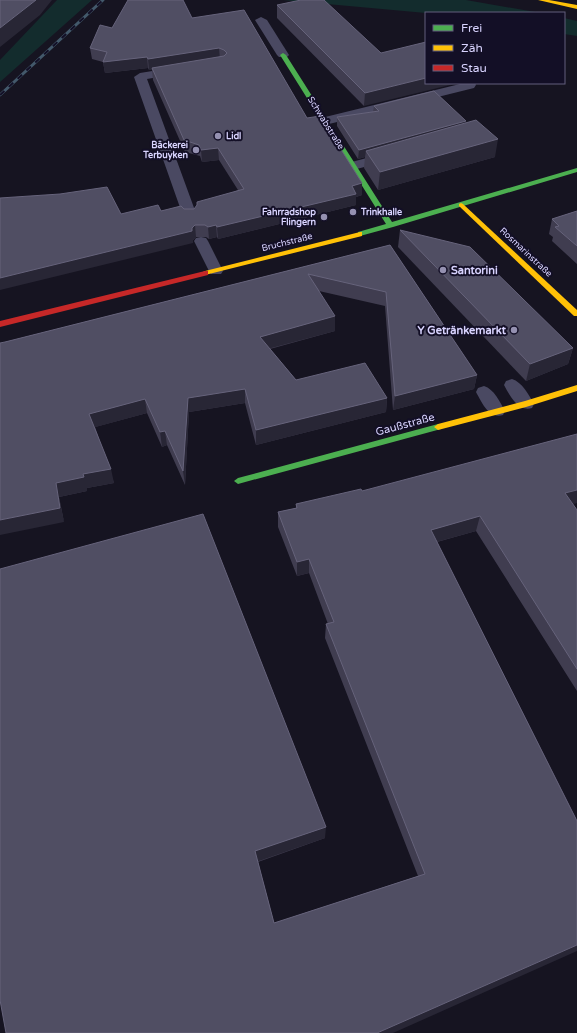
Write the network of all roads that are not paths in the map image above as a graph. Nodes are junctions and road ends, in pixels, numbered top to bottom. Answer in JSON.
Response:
{"nodes":[{"id":1,"x":541,"y":0,"type":"edge"},
{"id":2,"x":577,"y":7,"type":"edge"},
{"id":3,"x":261,"y":20,"type":"dead end"},
{"id":4,"x":283,"y":55,"type":"joint"},
{"id":5,"x":189,"y":69,"type":"edge"},
{"id":6,"x":470,"y":85,"type":"dead end"},
{"id":7,"x":325,"y":121,"type":"junction"},
{"id":8,"x":399,"y":153,"type":"edge"},
{"id":9,"x":353,"y":166,"type":"junction"},
{"id":10,"x":577,"y":170,"type":"edge"},
{"id":11,"x":461,"y":205,"type":"junction"},
{"id":12,"x":190,"y":216,"type":"edge"},
{"id":13,"x":391,"y":226,"type":"junction"},
{"id":14,"x":201,"y":241,"type":"edge"},
{"id":15,"x":216,"y":271,"type":"junction"},
{"id":16,"x":577,"y":314,"type":"edge"},
{"id":17,"x":0,"y":324,"type":"edge"},
{"id":18,"x":512,"y":385,"type":"dead end"},
{"id":19,"x":577,"y":388,"type":"edge"},
{"id":20,"x":484,"y":392,"type":"dead end"},
{"id":21,"x":526,"y":404,"type":"junction"},
{"id":22,"x":497,"y":411,"type":"junction"},
{"id":23,"x":238,"y":481,"type":"dead end"}],
"edges":[{"from":1,"to":2,"type":"street"},
{"from":3,"to":4,"type":"lane","name":"Schwabstraße"},
{"from":4,"to":7,"type":"street","name":"Schwabstraße"},
{"from":5,"to":12,"type":"lane"},
{"from":6,"to":7,"type":"lane"},
{"from":7,"to":9,"type":"street","name":"Schwabstraße"},
{"from":8,"to":9,"type":"lane"},
{"from":9,"to":13,"type":"street","name":"Schwabstraße"},
{"from":10,"to":11,"type":"street","name":"Bruchstraße"},
{"from":11,"to":13,"type":"street","name":"Bruchstraße"},
{"from":11,"to":16,"type":"street","name":"Rosmarinstraße"},
{"from":13,"to":15,"type":"street","name":"Bruchstraße"},
{"from":14,"to":15,"type":"lane"},
{"from":15,"to":17,"type":"street","name":"Bruchstraße"},
{"from":18,"to":21,"type":"lane"},
{"from":19,"to":21,"type":"street","name":"Gaußstraße"},
{"from":20,"to":22,"type":"lane"},
{"from":21,"to":22,"type":"street","name":"Gaußstraße"},
{"from":22,"to":23,"type":"street","name":"Gaußstraße"}]}
